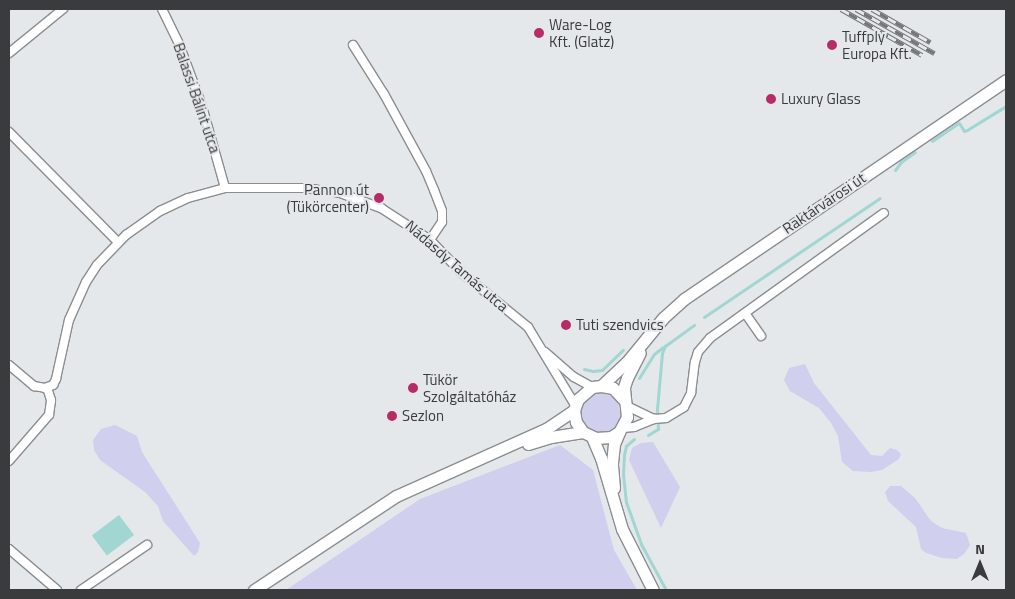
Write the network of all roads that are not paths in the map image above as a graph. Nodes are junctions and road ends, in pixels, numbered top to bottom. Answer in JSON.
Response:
{"nodes":[{"id":1,"x":62,"y":9,"type":"edge"},
{"id":2,"x":162,"y":9,"type":"edge"},
{"id":3,"x":353,"y":45,"type":"dead end"},
{"id":4,"x":9,"y":53,"type":"edge"},
{"id":5,"x":1006,"y":80,"type":"edge"},
{"id":6,"x":9,"y":132,"type":"edge"},
{"id":7,"x":225,"y":188,"type":"junction"},
{"id":8,"x":884,"y":213,"type":"dead end"},
{"id":9,"x":430,"y":240,"type":"junction"},
{"id":10,"x":118,"y":242,"type":"junction"},
{"id":11,"x":745,"y":313,"type":"junction"},
{"id":12,"x":649,"y":335,"type":"junction"},
{"id":13,"x":761,"y":336,"type":"dead end"},
{"id":14,"x":545,"y":352,"type":"junction"},
{"id":15,"x":9,"y":365,"type":"edge"},
{"id":16,"x":597,"y":386,"type":"junction"},
{"id":17,"x":47,"y":388,"type":"junction"},
{"id":18,"x":626,"y":403,"type":"junction"},
{"id":19,"x":575,"y":407,"type":"junction"},
{"id":20,"x":654,"y":419,"type":"junction"},
{"id":21,"x":621,"y":430,"type":"junction"},
{"id":22,"x":587,"y":434,"type":"junction"},
{"id":23,"x":9,"y":461,"type":"edge"},
{"id":24,"x":476,"y":461,"type":"junction"},
{"id":25,"x":616,"y":509,"type":"junction"},
{"id":26,"x":147,"y":545,"type":"dead end"},
{"id":27,"x":9,"y":550,"type":"edge"},
{"id":28,"x":57,"y":590,"type":"edge"},
{"id":29,"x":81,"y":590,"type":"edge"},
{"id":30,"x":254,"y":590,"type":"edge"},
{"id":31,"x":653,"y":590,"type":"edge"}],
"edges":[{"from":1,"to":4,"type":"street"},
{"from":2,"to":7,"type":"street","name":"Balassi Bálint utca"},
{"from":3,"to":9,"type":"street"},
{"from":5,"to":12,"type":"main road","name":"Raktárvárosi út"},
{"from":6,"to":10,"type":"street"},
{"from":7,"to":9,"type":"street","name":"Nádasdy Tamás utca"},
{"from":7,"to":10,"type":"street","name":"Nádasdy Tamás utca"},
{"from":8,"to":11,"type":"street"},
{"from":9,"to":14,"type":"street","name":"Nádasdy Tamás utca"},
{"from":10,"to":17,"type":"street","name":"Nádasdy Tamás utca"},
{"from":11,"to":13,"type":"street"},
{"from":11,"to":20,"type":"street"},
{"from":12,"to":16,"type":"main road","name":"Raktárvárosi út"},
{"from":12,"to":18,"type":"main road","name":"Raktárvárosi út"},
{"from":14,"to":16,"type":"street","name":"Nádasdy Tamás utca"},
{"from":14,"to":19,"type":"street","name":"Nádasdy Tamás utca"},
{"from":15,"to":17,"type":"street"},
{"from":16,"to":18,"type":"main road"},
{"from":16,"to":19,"type":"main road","name":"Raktárvárosi út"},
{"from":17,"to":23,"type":"street"},
{"from":18,"to":20,"type":"street"},
{"from":18,"to":21,"type":"main road","name":"Raktárvárosi út"},
{"from":19,"to":22,"type":"main road"},
{"from":19,"to":24,"type":"main road","name":"Raktárvárosi út"},
{"from":20,"to":21,"type":"street"},
{"from":21,"to":22,"type":"main road"},
{"from":21,"to":25,"type":"main road","name":"Raktárvárosi út"},
{"from":22,"to":24,"type":"main road"},
{"from":22,"to":25,"type":"main road"},
{"from":24,"to":30,"type":"main road"},
{"from":25,"to":31,"type":"main road"},
{"from":26,"to":29,"type":"street"},
{"from":27,"to":28,"type":"street"}]}
